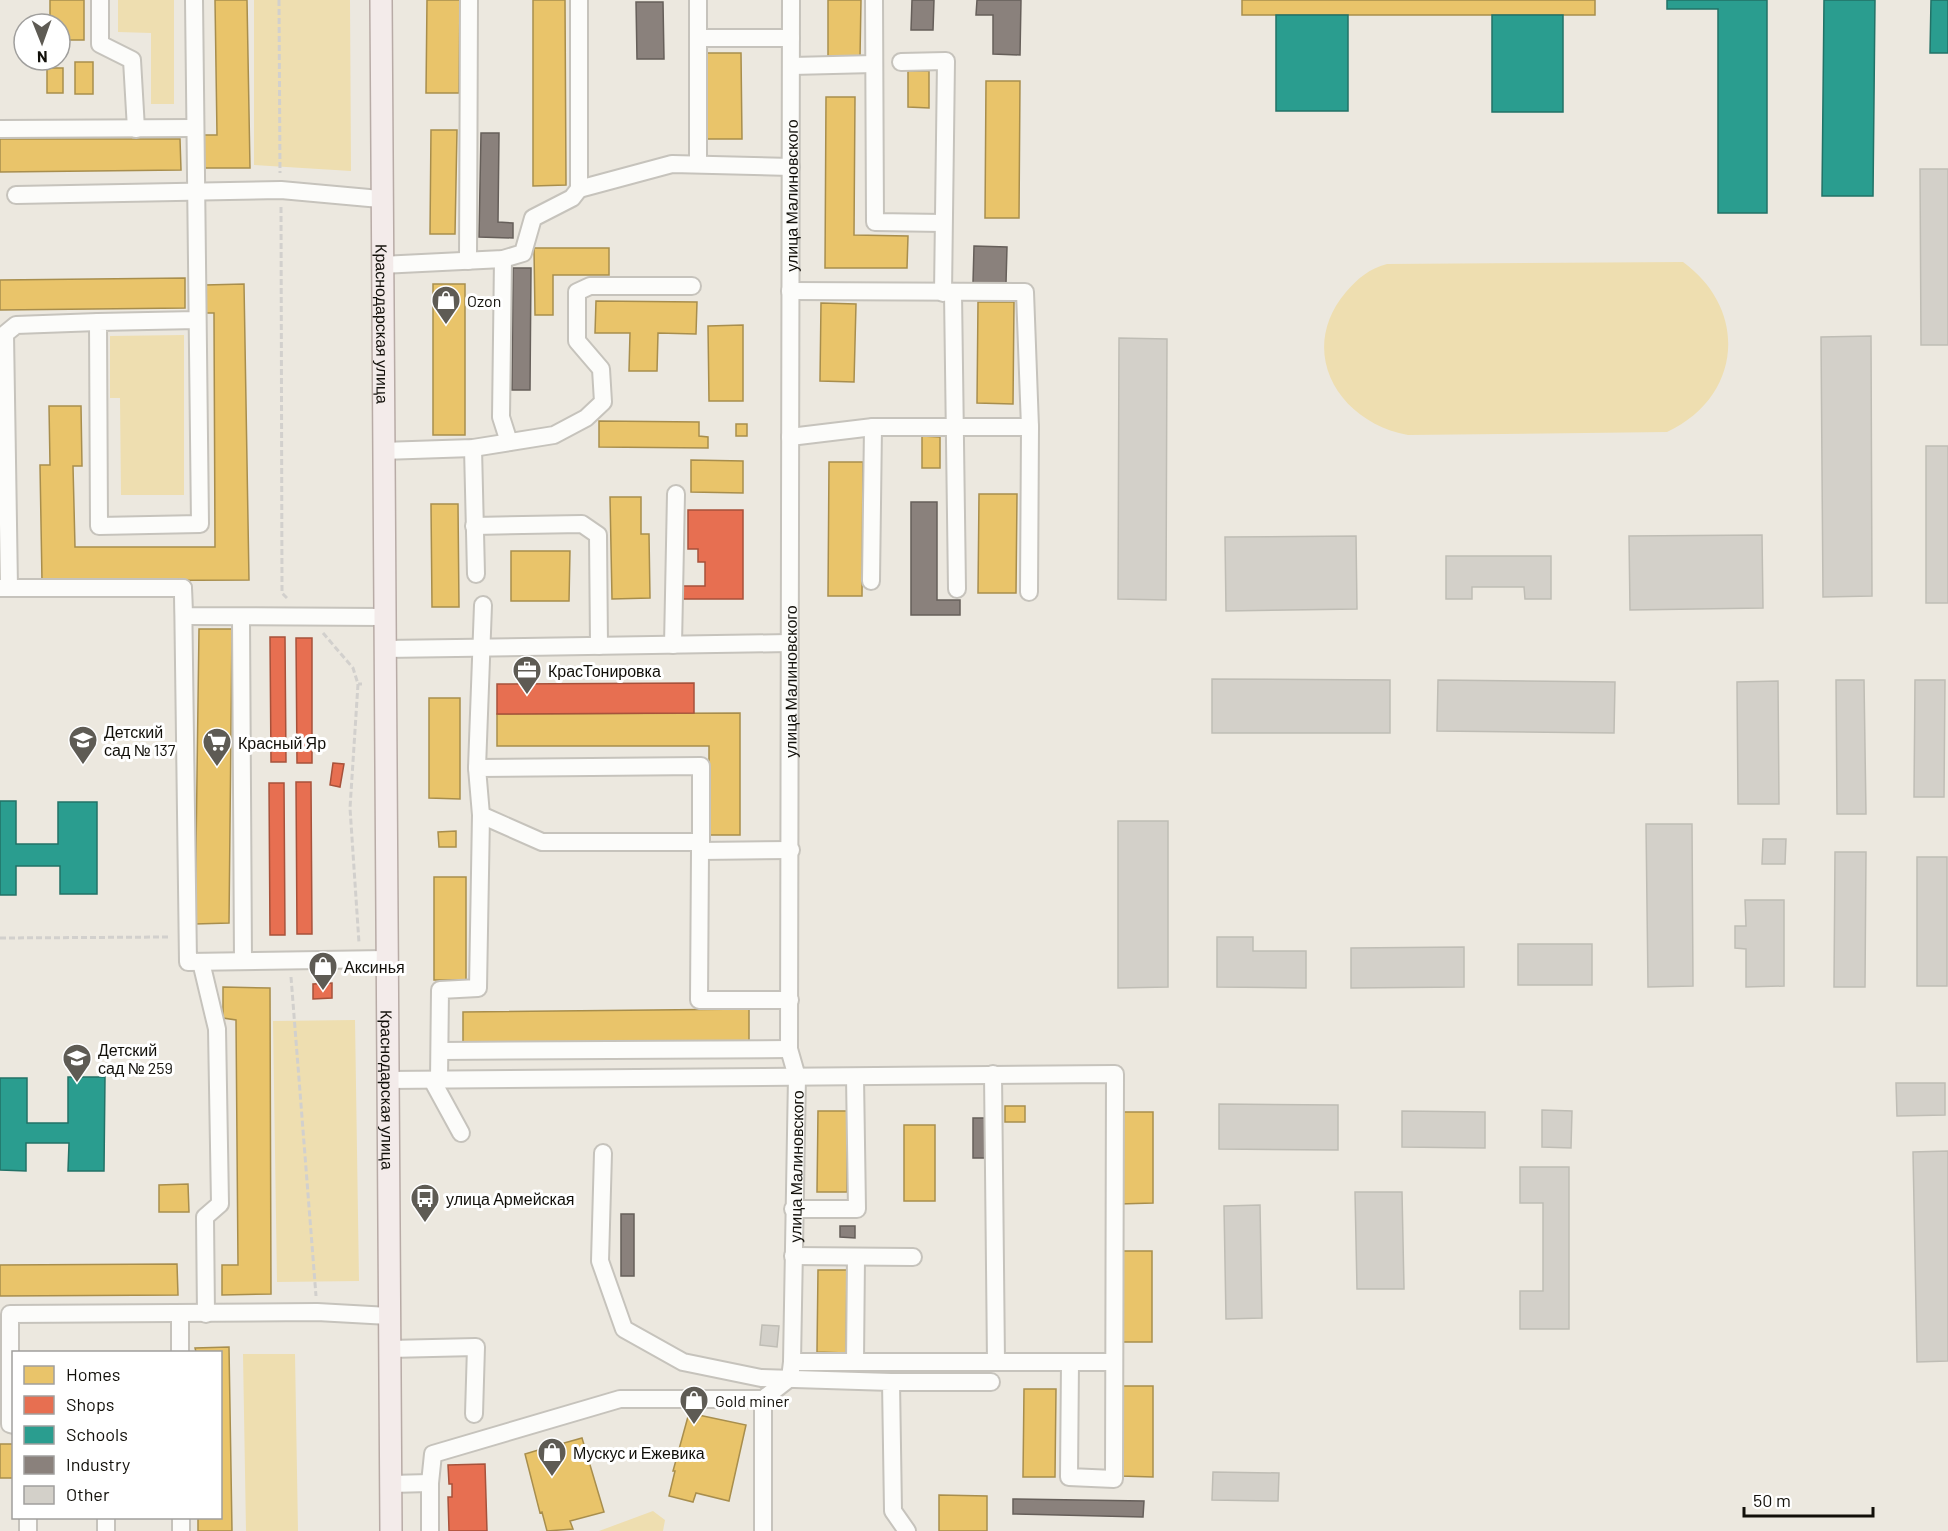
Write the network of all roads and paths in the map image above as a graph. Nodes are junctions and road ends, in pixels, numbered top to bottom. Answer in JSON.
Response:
{"nodes":[{"id":1,"x":100,"y":0,"type":"edge"},
{"id":2,"x":194,"y":0,"type":"edge"},
{"id":3,"x":279,"y":0,"type":"edge"},
{"id":4,"x":381,"y":0,"type":"edge"},
{"id":5,"x":469,"y":0,"type":"edge"},
{"id":6,"x":579,"y":0,"type":"edge"},
{"id":7,"x":698,"y":0,"type":"edge"},
{"id":8,"x":791,"y":0,"type":"edge"},
{"id":9,"x":874,"y":0,"type":"edge"},
{"id":10,"x":791,"y":38,"type":"junction"},
{"id":11,"x":698,"y":39,"type":"junction"},
{"id":12,"x":902,"y":62,"type":"dead end"},
{"id":13,"x":874,"y":64,"type":"junction"},
{"id":14,"x":792,"y":66,"type":"junction"},
{"id":15,"x":194,"y":128,"type":"junction"},
{"id":16,"x":0,"y":129,"type":"edge"},
{"id":17,"x":136,"y":129,"type":"junction"},
{"id":18,"x":698,"y":164,"type":"junction"},
{"id":19,"x":791,"y":167,"type":"junction"},
{"id":20,"x":579,"y":189,"type":"junction"},
{"id":21,"x":281,"y":190,"type":"junction"},
{"id":22,"x":196,"y":191,"type":"junction"},
{"id":23,"x":16,"y":195,"type":"dead end"},
{"id":24,"x":380,"y":199,"type":"junction"},
{"id":25,"x":943,"y":223,"type":"junction"},
{"id":26,"x":503,"y":259,"type":"junction"},
{"id":27,"x":468,"y":261,"type":"junction"},
{"id":28,"x":381,"y":265,"type":"junction"},
{"id":29,"x":692,"y":286,"type":"dead end"},
{"id":30,"x":790,"y":291,"type":"junction"},
{"id":31,"x":948,"y":293,"type":"junction"},
{"id":32,"x":197,"y":320,"type":"junction"},
{"id":33,"x":98,"y":322,"type":"junction"},
{"id":34,"x":873,"y":427,"type":"junction"},
{"id":35,"x":1030,"y":427,"type":"junction"},
{"id":36,"x":954,"y":428,"type":"junction"},
{"id":37,"x":2,"y":434,"type":"edge"},
{"id":38,"x":790,"y":437,"type":"junction"},
{"id":39,"x":509,"y":442,"type":"junction"},
{"id":40,"x":473,"y":448,"type":"junction"},
{"id":41,"x":382,"y":451,"type":"junction"},
{"id":42,"x":675,"y":494,"type":"dead end"},
{"id":43,"x":474,"y":526,"type":"junction"},
{"id":44,"x":476,"y":574,"type":"dead end"},
{"id":45,"x":871,"y":581,"type":"dead end"},
{"id":46,"x":5,"y":587,"type":"edge"},
{"id":47,"x":957,"y":589,"type":"dead end"},
{"id":48,"x":1029,"y":592,"type":"dead end"},
{"id":49,"x":483,"y":605,"type":"dead end"},
{"id":50,"x":184,"y":616,"type":"junction"},
{"id":51,"x":383,"y":617,"type":"junction"},
{"id":52,"x":241,"y":618,"type":"junction"},
{"id":53,"x":309,"y":618,"type":"junction"},
{"id":54,"x":789,"y":643,"type":"junction"},
{"id":55,"x":673,"y":645,"type":"junction"},
{"id":56,"x":598,"y":646,"type":"junction"},
{"id":57,"x":482,"y":647,"type":"junction"},
{"id":58,"x":384,"y":649,"type":"junction"},
{"id":59,"x":477,"y":768,"type":"junction"},
{"id":60,"x":481,"y":814,"type":"junction"},
{"id":61,"x":700,"y":847,"type":"junction"},
{"id":62,"x":791,"y":850,"type":"junction"},
{"id":63,"x":187,"y":937,"type":"junction"},
{"id":64,"x":0,"y":938,"type":"edge"},
{"id":65,"x":386,"y":959,"type":"junction"},
{"id":66,"x":290,"y":960,"type":"junction"},
{"id":67,"x":360,"y":960,"type":"junction"},
{"id":68,"x":243,"y":961,"type":"junction"},
{"id":69,"x":201,"y":962,"type":"junction"},
{"id":70,"x":790,"y":1000,"type":"junction"},
{"id":71,"x":789,"y":1049,"type":"junction"},
{"id":72,"x":440,"y":1051,"type":"junction"},
{"id":73,"x":993,"y":1074,"type":"junction"},
{"id":74,"x":797,"y":1077,"type":"junction"},
{"id":75,"x":855,"y":1077,"type":"junction"},
{"id":76,"x":387,"y":1080,"type":"junction"},
{"id":77,"x":436,"y":1080,"type":"junction"},
{"id":78,"x":461,"y":1133,"type":"dead end"},
{"id":79,"x":603,"y":1153,"type":"dead end"},
{"id":80,"x":793,"y":1209,"type":"junction"},
{"id":81,"x":793,"y":1256,"type":"junction"},
{"id":82,"x":856,"y":1257,"type":"junction"},
{"id":83,"x":913,"y":1257,"type":"dead end"},
{"id":84,"x":317,"y":1312,"type":"junction"},
{"id":85,"x":206,"y":1314,"type":"junction"},
{"id":86,"x":180,"y":1315,"type":"junction"},
{"id":87,"x":389,"y":1316,"type":"junction"},
{"id":88,"x":389,"y":1349,"type":"junction"},
{"id":89,"x":180,"y":1351,"type":"edge"},
{"id":90,"x":855,"y":1362,"type":"junction"},
{"id":91,"x":996,"y":1362,"type":"junction"},
{"id":92,"x":1070,"y":1362,"type":"junction"},
{"id":93,"x":1112,"y":1362,"type":"junction"},
{"id":94,"x":791,"y":1370,"type":"junction"},
{"id":95,"x":891,"y":1382,"type":"junction"},
{"id":96,"x":991,"y":1382,"type":"dead end"},
{"id":97,"x":763,"y":1399,"type":"junction"},
{"id":98,"x":474,"y":1414,"type":"dead end"},
{"id":99,"x":12,"y":1425,"type":"edge"},
{"id":100,"x":390,"y":1484,"type":"junction"},
{"id":101,"x":430,"y":1484,"type":"junction"},
{"id":102,"x":391,"y":1531,"type":"edge"},
{"id":103,"x":430,"y":1531,"type":"edge"},
{"id":104,"x":763,"y":1531,"type":"edge"},
{"id":105,"x":907,"y":1531,"type":"edge"}],
"edges":[{"from":1,"to":17,"type":"street"},
{"from":2,"to":15,"type":"street"},
{"from":3,"to":21,"type":"path"},
{"from":4,"to":24,"type":"main road","name":"Краснодарская улица"},
{"from":5,"to":27,"type":"street"},
{"from":6,"to":20,"type":"street"},
{"from":7,"to":11,"type":"street"},
{"from":8,"to":10,"type":"street","name":"улица Малиновского"},
{"from":9,"to":13,"type":"street"},
{"from":10,"to":11,"type":"street"},
{"from":10,"to":14,"type":"street","name":"улица Малиновского"},
{"from":11,"to":18,"type":"street"},
{"from":12,"to":25,"type":"street"},
{"from":13,"to":14,"type":"street"},
{"from":13,"to":25,"type":"street"},
{"from":14,"to":19,"type":"street","name":"улица Малиновского"},
{"from":15,"to":17,"type":"street"},
{"from":15,"to":22,"type":"street"},
{"from":16,"to":17,"type":"street"},
{"from":18,"to":19,"type":"street"},
{"from":18,"to":20,"type":"street"},
{"from":19,"to":30,"type":"street","name":"улица Малиновского"},
{"from":20,"to":26,"type":"street"},
{"from":21,"to":22,"type":"street"},
{"from":21,"to":24,"type":"street"},
{"from":21,"to":53,"type":"path"},
{"from":22,"to":23,"type":"street"},
{"from":22,"to":32,"type":"street"},
{"from":24,"to":28,"type":"main road","name":"Краснодарская улица"},
{"from":25,"to":31,"type":"street"},
{"from":26,"to":27,"type":"street"},
{"from":26,"to":39,"type":"street"},
{"from":27,"to":28,"type":"street"},
{"from":28,"to":41,"type":"main road","name":"Краснодарская улица"},
{"from":29,"to":39,"type":"street"},
{"from":30,"to":31,"type":"street"},
{"from":30,"to":38,"type":"street","name":"улица Малиновского"},
{"from":31,"to":35,"type":"street"},
{"from":31,"to":36,"type":"street"},
{"from":32,"to":33,"type":"street"},
{"from":32,"to":33,"type":"street"},
{"from":33,"to":37,"type":"street"},
{"from":34,"to":36,"type":"street"},
{"from":34,"to":38,"type":"street"},
{"from":34,"to":45,"type":"street"},
{"from":35,"to":36,"type":"street"},
{"from":35,"to":48,"type":"street"},
{"from":36,"to":47,"type":"street"},
{"from":37,"to":46,"type":"street"},
{"from":38,"to":54,"type":"street","name":"улица Малиновского"},
{"from":39,"to":40,"type":"street"},
{"from":40,"to":41,"type":"street"},
{"from":40,"to":43,"type":"street"},
{"from":41,"to":51,"type":"main road","name":"Краснодарская улица"},
{"from":42,"to":55,"type":"street"},
{"from":43,"to":44,"type":"street"},
{"from":43,"to":56,"type":"street"},
{"from":46,"to":50,"type":"street"},
{"from":49,"to":57,"type":"street"},
{"from":50,"to":52,"type":"street"},
{"from":50,"to":63,"type":"street"},
{"from":51,"to":53,"type":"street"},
{"from":51,"to":58,"type":"main road","name":"Краснодарская улица"},
{"from":52,"to":53,"type":"street"},
{"from":52,"to":68,"type":"street"},
{"from":53,"to":67,"type":"path"},
{"from":54,"to":55,"type":"street"},
{"from":54,"to":62,"type":"street","name":"улица Малиновского"},
{"from":55,"to":56,"type":"street"},
{"from":56,"to":57,"type":"street"},
{"from":57,"to":58,"type":"street"},
{"from":57,"to":59,"type":"street"},
{"from":58,"to":65,"type":"main road","name":"Краснодарская улица"},
{"from":59,"to":60,"type":"street"},
{"from":59,"to":61,"type":"street"},
{"from":60,"to":61,"type":"street"},
{"from":60,"to":72,"type":"street"},
{"from":61,"to":62,"type":"street"},
{"from":61,"to":70,"type":"street"},
{"from":62,"to":70,"type":"street","name":"улица Малиновского"},
{"from":63,"to":64,"type":"path"},
{"from":63,"to":69,"type":"street"},
{"from":65,"to":67,"type":"street"},
{"from":65,"to":76,"type":"main road","name":"Краснодарская улица"},
{"from":66,"to":67,"type":"street"},
{"from":66,"to":68,"type":"street"},
{"from":66,"to":84,"type":"path"},
{"from":68,"to":69,"type":"street"},
{"from":69,"to":85,"type":"street"},
{"from":70,"to":71,"type":"street","name":"улица Малиновского"},
{"from":71,"to":72,"type":"street"},
{"from":71,"to":74,"type":"street","name":"улица Малиновского"},
{"from":72,"to":77,"type":"street"},
{"from":73,"to":75,"type":"street"},
{"from":73,"to":91,"type":"street"},
{"from":73,"to":93,"type":"street"},
{"from":74,"to":75,"type":"street"},
{"from":74,"to":77,"type":"street"},
{"from":74,"to":80,"type":"street","name":"улица Малиновского"},
{"from":75,"to":80,"type":"street"},
{"from":76,"to":77,"type":"street"},
{"from":76,"to":87,"type":"main road","name":"Краснодарская улица"},
{"from":77,"to":78,"type":"street"},
{"from":79,"to":94,"type":"street"},
{"from":80,"to":81,"type":"street","name":"улица Малиновского"},
{"from":81,"to":82,"type":"street"},
{"from":81,"to":94,"type":"street","name":"улица Малиновского"},
{"from":82,"to":83,"type":"street"},
{"from":82,"to":90,"type":"street"},
{"from":84,"to":85,"type":"street"},
{"from":84,"to":87,"type":"street"},
{"from":85,"to":86,"type":"street"},
{"from":86,"to":89,"type":"street"},
{"from":86,"to":99,"type":"street"},
{"from":87,"to":88,"type":"main road","name":"Краснодарская улица"},
{"from":88,"to":98,"type":"street"},
{"from":88,"to":100,"type":"main road","name":"Краснодарская улица"},
{"from":90,"to":91,"type":"street"},
{"from":90,"to":94,"type":"street"},
{"from":91,"to":92,"type":"street"},
{"from":92,"to":93,"type":"street"},
{"from":92,"to":93,"type":"street"},
{"from":94,"to":95,"type":"street"},
{"from":94,"to":97,"type":"street"},
{"from":95,"to":96,"type":"street"},
{"from":95,"to":105,"type":"street"},
{"from":97,"to":101,"type":"street"},
{"from":97,"to":104,"type":"street"},
{"from":100,"to":101,"type":"street"},
{"from":100,"to":102,"type":"main road","name":"Краснодарская улица"},
{"from":101,"to":103,"type":"street"}]}
